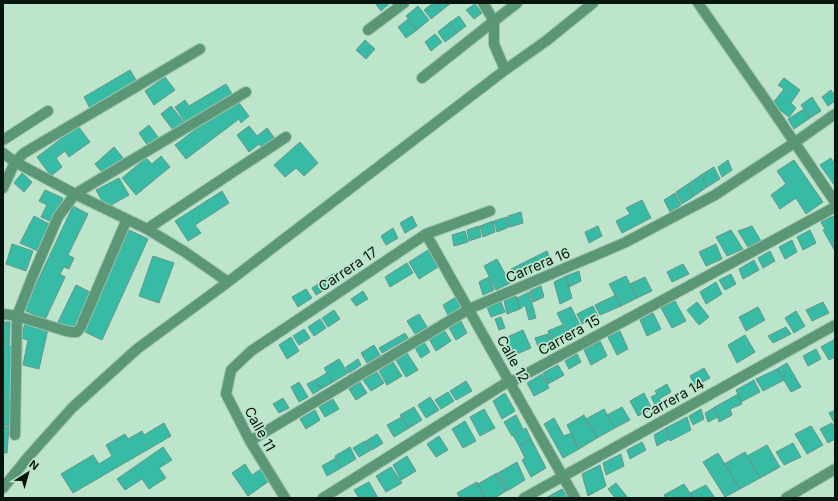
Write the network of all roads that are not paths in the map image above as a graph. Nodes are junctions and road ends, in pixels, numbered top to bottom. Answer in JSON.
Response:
{"nodes":[{"id":1,"x":404,"y":3,"type":"edge"},
{"id":2,"x":483,"y":3,"type":"edge"},
{"id":3,"x":517,"y":3,"type":"edge"},
{"id":4,"x":593,"y":3,"type":"edge"},
{"id":5,"x":698,"y":3,"type":"edge"},
{"id":6,"x":494,"y":21,"type":"junction"},
{"id":7,"x":368,"y":30,"type":"dead end"},
{"id":8,"x":200,"y":49,"type":"dead end"},
{"id":9,"x":504,"y":70,"type":"junction"},
{"id":10,"x":422,"y":78,"type":"dead end"},
{"id":11,"x":246,"y":92,"type":"dead end"},
{"id":12,"x":48,"y":111,"type":"dead end"},
{"id":13,"x":835,"y":114,"type":"edge"},
{"id":14,"x":286,"y":138,"type":"dead end"},
{"id":15,"x":3,"y":140,"type":"edge"},
{"id":16,"x":794,"y":143,"type":"junction"},
{"id":17,"x":3,"y":153,"type":"edge"},
{"id":18,"x":15,"y":162,"type":"junction"},
{"id":19,"x":3,"y":188,"type":"edge"},
{"id":20,"x":75,"y":194,"type":"junction"},
{"id":21,"x":835,"y":202,"type":"edge"},
{"id":22,"x":835,"y":207,"type":"edge"},
{"id":23,"x":490,"y":211,"type":"dead end"},
{"id":24,"x":127,"y":219,"type":"junction"},
{"id":25,"x":147,"y":229,"type":"junction"},
{"id":26,"x":426,"y":234,"type":"junction"},
{"id":27,"x":228,"y":282,"type":"junction"},
{"id":28,"x":469,"y":309,"type":"junction"},
{"id":29,"x":3,"y":314,"type":"edge"},
{"id":30,"x":17,"y":316,"type":"junction"},
{"id":31,"x":835,"y":325,"type":"edge"},
{"id":32,"x":231,"y":370,"type":"joint"},
{"id":33,"x":509,"y":381,"type":"junction"},
{"id":34,"x":15,"y":435,"type":"dead end"},
{"id":35,"x":250,"y":441,"type":"junction"},
{"id":36,"x":835,"y":469,"type":"edge"},
{"id":37,"x":563,"y":477,"type":"junction"},
{"id":38,"x":3,"y":488,"type":"edge"},
{"id":39,"x":285,"y":498,"type":"edge"},
{"id":40,"x":323,"y":498,"type":"edge"},
{"id":41,"x":524,"y":498,"type":"edge"},
{"id":42,"x":575,"y":498,"type":"edge"},
{"id":43,"x":786,"y":498,"type":"edge"}],
"edges":[{"from":1,"to":7,"type":"street"},
{"from":2,"to":6,"type":"street"},
{"from":3,"to":6,"type":"street"},
{"from":4,"to":9,"type":"street"},
{"from":5,"to":16,"type":"street"},
{"from":6,"to":9,"type":"street"},
{"from":6,"to":10,"type":"street"},
{"from":8,"to":18,"type":"street"},
{"from":9,"to":27,"type":"street"},
{"from":11,"to":20,"type":"street"},
{"from":12,"to":15,"type":"street"},
{"from":13,"to":16,"type":"street","name":"Carrera 16"},
{"from":14,"to":25,"type":"street"},
{"from":16,"to":21,"type":"street"},
{"from":16,"to":28,"type":"street","name":"Carrera 16"},
{"from":17,"to":18,"type":"street"},
{"from":18,"to":19,"type":"street"},
{"from":18,"to":20,"type":"street"},
{"from":20,"to":24,"type":"street"},
{"from":20,"to":30,"type":"street"},
{"from":22,"to":33,"type":"street","name":"Carrera 15"},
{"from":23,"to":26,"type":"street","name":"Carrera 17"},
{"from":24,"to":25,"type":"street"},
{"from":24,"to":30,"type":"street"},
{"from":25,"to":27,"type":"street"},
{"from":26,"to":28,"type":"street","name":"Calle 12"},
{"from":26,"to":32,"type":"street","name":"Carrera 17"},
{"from":27,"to":38,"type":"street"},
{"from":28,"to":33,"type":"street","name":"Calle 12"},
{"from":28,"to":35,"type":"street","name":"Carrera 16"},
{"from":29,"to":30,"type":"street"},
{"from":30,"to":34,"type":"street"},
{"from":31,"to":37,"type":"street","name":"Carrera 14"},
{"from":32,"to":35,"type":"street","name":"Calle 11"},
{"from":33,"to":37,"type":"street","name":"Calle 12"},
{"from":33,"to":40,"type":"street","name":"Carrera 15"},
{"from":35,"to":39,"type":"street","name":"Calle 11"},
{"from":36,"to":43,"type":"street"},
{"from":37,"to":41,"type":"street","name":"Carrera 14"},
{"from":37,"to":42,"type":"street","name":"Calle 12"}]}
